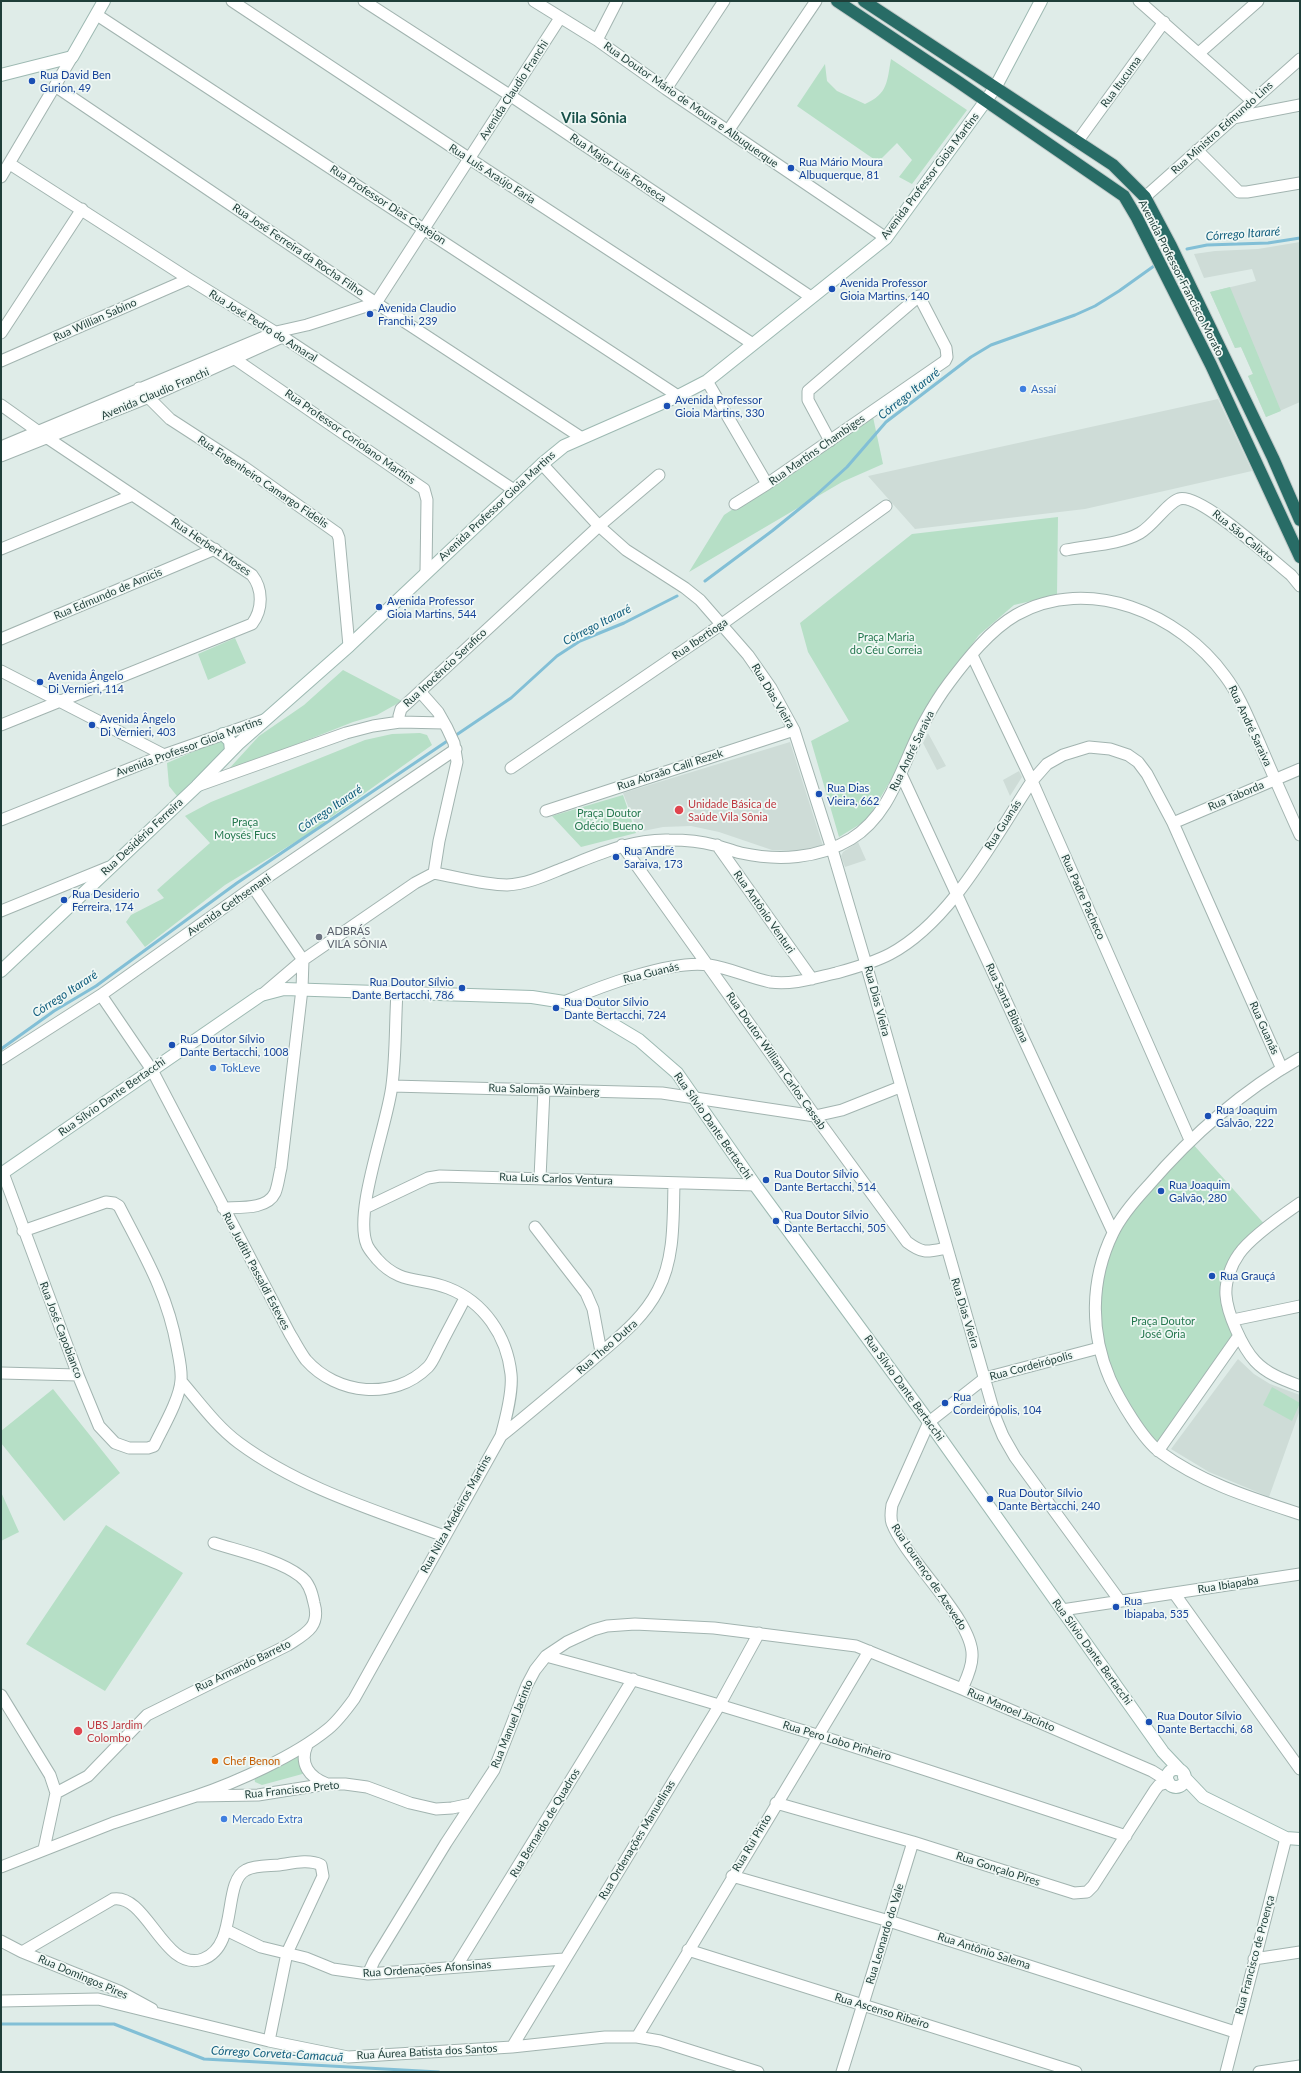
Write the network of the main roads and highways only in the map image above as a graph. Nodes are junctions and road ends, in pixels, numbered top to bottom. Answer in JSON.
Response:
{"nodes":[{"id":1,"x":837,"y":1,"type":"edge"},
{"id":2,"x":864,"y":1,"type":"edge"},
{"id":3,"x":1300,"y":520,"type":"edge"},
{"id":4,"x":1300,"y":557,"type":"edge"}],
"edges":[{"from":1,"to":4,"type":"highway","name":"Avenida Professor Francisco Morato"},
{"from":2,"to":3,"type":"highway","name":"Avenida Professor Francisco Morato"}]}
